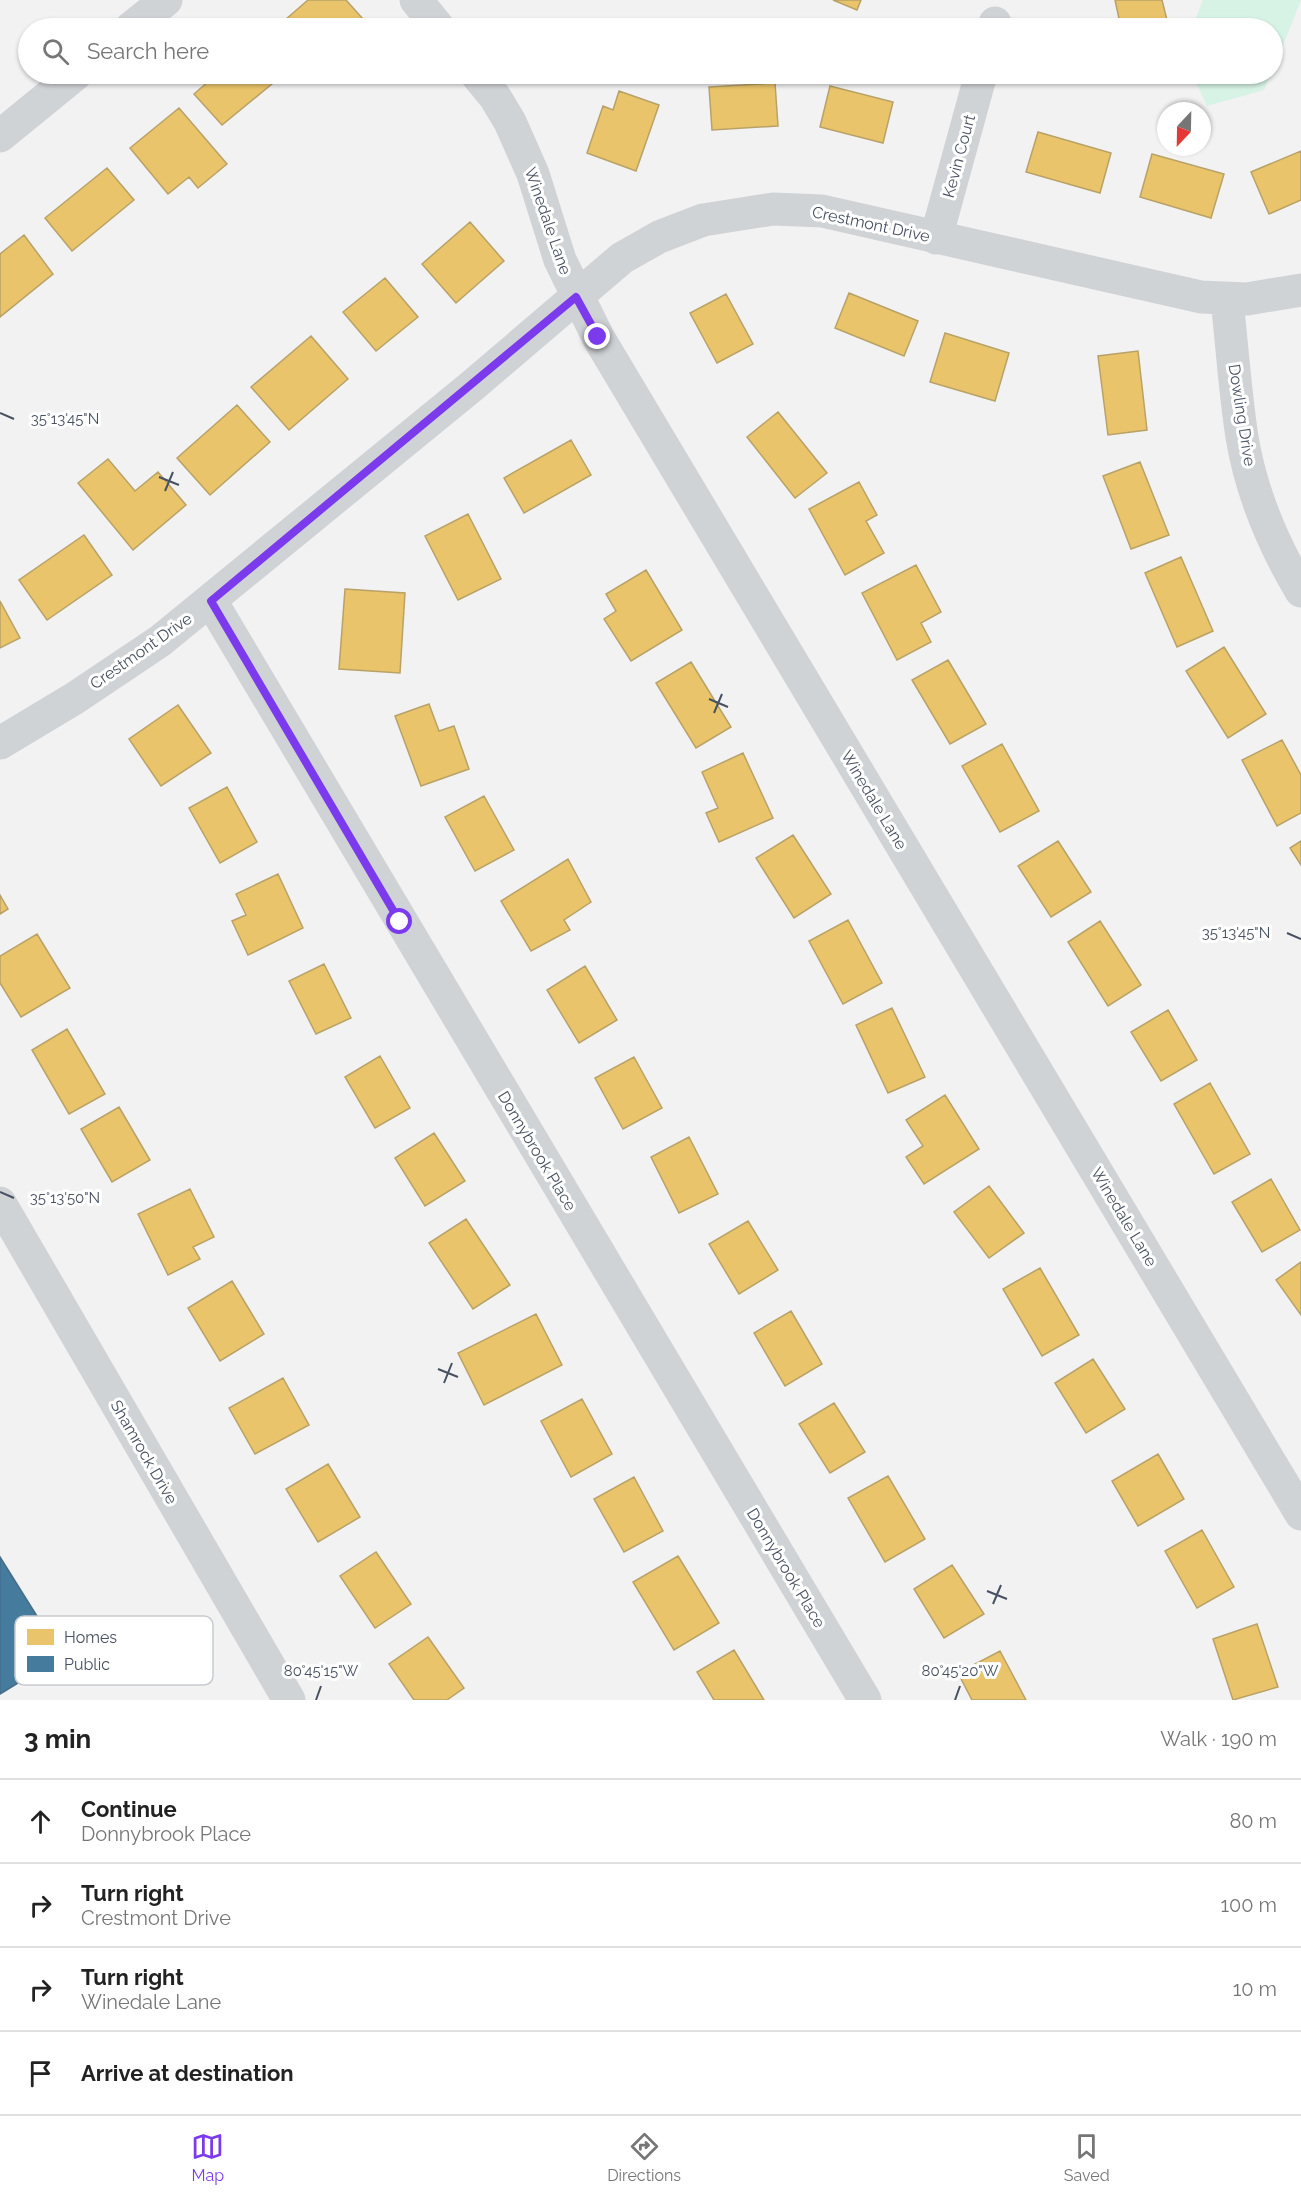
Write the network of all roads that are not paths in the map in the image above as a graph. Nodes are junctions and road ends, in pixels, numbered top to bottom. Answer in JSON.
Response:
{"nodes":[{"id":1,"x":166,"y":0,"type":"edge"},
{"id":2,"x":416,"y":0,"type":"edge"},
{"id":3,"x":144,"y":18,"type":"edge"},
{"id":4,"x":431,"y":18,"type":"edge"},
{"id":5,"x":64,"y":84,"type":"edge"},
{"id":6,"x":484,"y":84,"type":"edge"},
{"id":7,"x":978,"y":84,"type":"edge"},
{"id":8,"x":0,"y":136,"type":"edge"},
{"id":9,"x":936,"y":238,"type":"junction"},
{"id":10,"x":1301,"y":290,"type":"edge"},
{"id":11,"x":576,"y":297,"type":"junction"},
{"id":12,"x":1227,"y":300,"type":"junction"},
{"id":13,"x":1301,"y":591,"type":"edge"},
{"id":14,"x":211,"y":601,"type":"junction"},
{"id":15,"x":0,"y":742,"type":"edge"},
{"id":16,"x":0,"y":1203,"type":"edge"},
{"id":17,"x":1301,"y":1514,"type":"edge"},
{"id":18,"x":289,"y":1700,"type":"edge"},
{"id":19,"x":865,"y":1700,"type":"edge"}],
"edges":[{"from":1,"to":3,"type":"street"},
{"from":2,"to":4,"type":"street"},
{"from":5,"to":8,"type":"street"},
{"from":6,"to":11,"type":"street","name":"Winedale Lane"},
{"from":7,"to":9,"type":"street","name":"Kevin Court"},
{"from":9,"to":11,"type":"street","name":"Crestmont Drive"},
{"from":9,"to":12,"type":"street","name":"Crestmont Drive"},
{"from":10,"to":12,"type":"street","name":"Crestmont Drive"},
{"from":11,"to":14,"type":"street","name":"Crestmont Drive"},
{"from":11,"to":17,"type":"street","name":"Winedale Lane"},
{"from":12,"to":13,"type":"street","name":"Dowling Drive"},
{"from":14,"to":15,"type":"street","name":"Crestmont Drive"},
{"from":14,"to":19,"type":"street","name":"Donnybrook Place"},
{"from":16,"to":18,"type":"street","name":"Shamrock Drive"}]}
